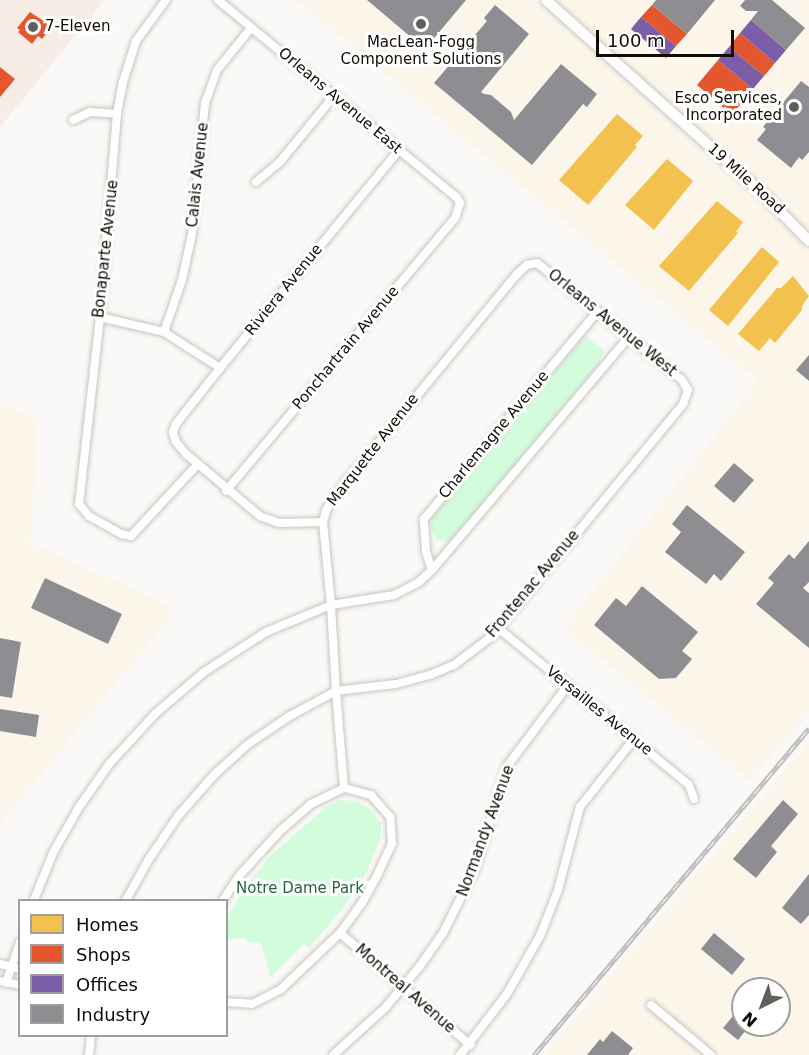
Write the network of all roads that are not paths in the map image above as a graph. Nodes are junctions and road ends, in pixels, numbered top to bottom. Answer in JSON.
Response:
{"nodes":[{"id":1,"x":166,"y":0,"type":"edge"},
{"id":2,"x":218,"y":0,"type":"edge"},
{"id":3,"x":546,"y":0,"type":"edge"},
{"id":4,"x":251,"y":28,"type":"junction"},
{"id":5,"x":334,"y":96,"type":"junction"},
{"id":6,"x":117,"y":114,"type":"junction"},
{"id":7,"x":73,"y":120,"type":"dead end"},
{"id":8,"x":399,"y":150,"type":"junction"},
{"id":9,"x":256,"y":182,"type":"dead end"},
{"id":10,"x":460,"y":203,"type":"joint"},
{"id":11,"x":809,"y":240,"type":"edge"},
{"id":12,"x":532,"y":262,"type":"joint"},
{"id":13,"x":598,"y":311,"type":"junction"},
{"id":14,"x":100,"y":317,"type":"junction"},
{"id":15,"x":164,"y":332,"type":"junction"},
{"id":16,"x":629,"y":337,"type":"junction"},
{"id":17,"x":220,"y":368,"type":"junction"},
{"id":18,"x":688,"y":390,"type":"joint"},
{"id":19,"x":197,"y":465,"type":"junction"},
{"id":20,"x":226,"y":491,"type":"junction"},
{"id":21,"x":323,"y":522,"type":"junction"},
{"id":22,"x":432,"y":570,"type":"junction"},
{"id":23,"x":331,"y":605,"type":"junction"},
{"id":24,"x":498,"y":628,"type":"junction"},
{"id":25,"x":568,"y":685,"type":"junction"},
{"id":26,"x":336,"y":692,"type":"junction"},
{"id":27,"x":634,"y":739,"type":"junction"},
{"id":28,"x":344,"y":788,"type":"junction"},
{"id":29,"x":694,"y":799,"type":"dead end"},
{"id":30,"x":34,"y":899,"type":"edge"},
{"id":31,"x":127,"y":899,"type":"edge"},
{"id":32,"x":224,"y":899,"type":"edge"},
{"id":33,"x":340,"y":933,"type":"junction"},
{"id":34,"x":18,"y":952,"type":"edge"},
{"id":35,"x":0,"y":964,"type":"edge"},
{"id":36,"x":15,"y":968,"type":"edge"},
{"id":37,"x":3,"y":982,"type":"edge"},
{"id":38,"x":18,"y":985,"type":"edge"},
{"id":39,"x":403,"y":988,"type":"junction"},
{"id":40,"x":228,"y":1002,"type":"edge"},
{"id":41,"x":651,"y":1005,"type":"dead end"},
{"id":42,"x":92,"y":1037,"type":"edge"},
{"id":43,"x":470,"y":1045,"type":"junction"},
{"id":44,"x":89,"y":1055,"type":"edge"},
{"id":45,"x":333,"y":1055,"type":"edge"},
{"id":46,"x":460,"y":1055,"type":"edge"},
{"id":47,"x":711,"y":1055,"type":"edge"}],
"edges":[{"from":1,"to":6,"type":"street","name":"Bonaparte Avenue"},
{"from":2,"to":4,"type":"street","name":"Orleans Avenue East"},
{"from":3,"to":11,"type":"street","name":"19 Mile Road"},
{"from":4,"to":5,"type":"street","name":"Orleans Avenue East"},
{"from":4,"to":15,"type":"street","name":"Calais Avenue"},
{"from":5,"to":8,"type":"street","name":"Orleans Avenue East"},
{"from":5,"to":9,"type":"street"},
{"from":6,"to":7,"type":"street"},
{"from":6,"to":14,"type":"street","name":"Bonaparte Avenue"},
{"from":8,"to":10,"type":"street","name":"Orleans Avenue East"},
{"from":8,"to":17,"type":"street","name":"Riviera Avenue"},
{"from":10,"to":20,"type":"street","name":"Ponchartrain Avenue"},
{"from":12,"to":13,"type":"street","name":"Orleans Avenue West"},
{"from":12,"to":21,"type":"street","name":"Marquette Avenue"},
{"from":13,"to":16,"type":"street","name":"Orleans Avenue West"},
{"from":13,"to":22,"type":"street","name":"Charlemagne Avenue"},
{"from":14,"to":15,"type":"street"},
{"from":14,"to":19,"type":"street","name":"Bonaparte Avenue"},
{"from":15,"to":17,"type":"street"},
{"from":16,"to":18,"type":"street","name":"Orleans Avenue West"},
{"from":16,"to":22,"type":"street"},
{"from":17,"to":19,"type":"street","name":"Riviera Avenue"},
{"from":18,"to":24,"type":"street","name":"Frontenac Avenue"},
{"from":19,"to":20,"type":"street"},
{"from":20,"to":21,"type":"street"},
{"from":21,"to":23,"type":"street","name":"Marquette Avenue"},
{"from":22,"to":23,"type":"street"},
{"from":23,"to":26,"type":"street","name":"Marquette Avenue"},
{"from":23,"to":30,"type":"street"},
{"from":24,"to":25,"type":"street","name":"Versailles Avenue"},
{"from":24,"to":26,"type":"street","name":"Frontenac Avenue"},
{"from":25,"to":27,"type":"street","name":"Versailles Avenue"},
{"from":25,"to":39,"type":"street","name":"Normandy Avenue"},
{"from":26,"to":28,"type":"street","name":"Marquette Avenue"},
{"from":26,"to":31,"type":"street","name":"Frontenac Avenue"},
{"from":27,"to":29,"type":"street","name":"Versailles Avenue"},
{"from":27,"to":43,"type":"street"},
{"from":28,"to":32,"type":"street"},
{"from":28,"to":33,"type":"street"},
{"from":33,"to":39,"type":"street","name":"Montreal Avenue"},
{"from":33,"to":40,"type":"street"},
{"from":34,"to":36,"type":"street"},
{"from":35,"to":36,"type":"street"},
{"from":36,"to":37,"type":"street"},
{"from":37,"to":38,"type":"street"},
{"from":39,"to":43,"type":"street","name":"Montreal Avenue"},
{"from":39,"to":45,"type":"street","name":"Normandy Avenue"},
{"from":41,"to":47,"type":"street"},
{"from":42,"to":44,"type":"street"},
{"from":43,"to":46,"type":"street"}]}
